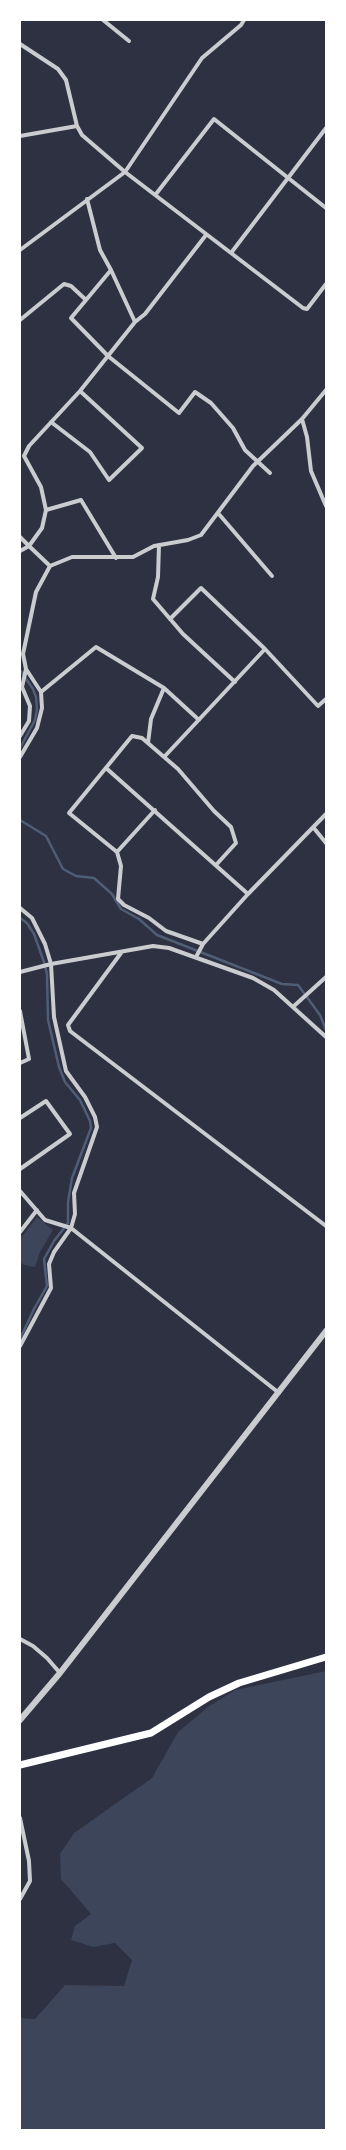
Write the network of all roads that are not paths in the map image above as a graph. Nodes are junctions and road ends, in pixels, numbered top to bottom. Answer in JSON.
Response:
{"nodes":[{"id":1,"x":103,"y":20,"type":"edge"},
{"id":2,"x":244,"y":20,"type":"edge"},
{"id":3,"x":129,"y":40,"type":"dead end"},
{"id":4,"x":20,"y":44,"type":"edge"},
{"id":5,"x":77,"y":126,"type":"junction"},
{"id":6,"x":326,"y":128,"type":"edge"},
{"id":7,"x":20,"y":136,"type":"edge"},
{"id":8,"x":125,"y":172,"type":"junction"},
{"id":9,"x":289,"y":178,"type":"junction"},
{"id":10,"x":156,"y":194,"type":"junction"},
{"id":11,"x":87,"y":199,"type":"junction"},
{"id":12,"x":326,"y":208,"type":"edge"},
{"id":13,"x":206,"y":235,"type":"junction"},
{"id":14,"x":20,"y":250,"type":"edge"},
{"id":15,"x":230,"y":253,"type":"junction"},
{"id":16,"x":111,"y":270,"type":"junction"},
{"id":17,"x":326,"y":284,"type":"edge"},
{"id":18,"x":85,"y":299,"type":"junction"},
{"id":19,"x":20,"y":320,"type":"edge"},
{"id":20,"x":135,"y":322,"type":"junction"},
{"id":21,"x":108,"y":356,"type":"junction"},
{"id":22,"x":80,"y":390,"type":"junction"},
{"id":23,"x":326,"y":390,"type":"edge"},
{"id":24,"x":302,"y":419,"type":"junction"},
{"id":25,"x":51,"y":422,"type":"junction"},
{"id":26,"x":257,"y":461,"type":"junction"},
{"id":27,"x":270,"y":473,"type":"dead end"},
{"id":28,"x":326,"y":506,"type":"edge"},
{"id":29,"x":46,"y":510,"type":"junction"},
{"id":30,"x":218,"y":513,"type":"junction"},
{"id":31,"x":20,"y":537,"type":"edge"},
{"id":32,"x":29,"y":546,"type":"junction"},
{"id":33,"x":158,"y":546,"type":"junction"},
{"id":34,"x":20,"y":552,"type":"edge"},
{"id":35,"x":116,"y":558,"type":"junction"},
{"id":36,"x":50,"y":566,"type":"junction"},
{"id":37,"x":272,"y":576,"type":"dead end"},
{"id":38,"x":170,"y":619,"type":"junction"},
{"id":39,"x":265,"y":649,"type":"junction"},
{"id":40,"x":26,"y":669,"type":"junction"},
{"id":41,"x":22,"y":682,"type":"edge"},
{"id":42,"x":235,"y":682,"type":"junction"},
{"id":43,"x":164,"y":688,"type":"junction"},
{"id":44,"x":41,"y":692,"type":"junction"},
{"id":45,"x":326,"y":699,"type":"edge"},
{"id":46,"x":198,"y":720,"type":"junction"},
{"id":47,"x":20,"y":736,"type":"edge"},
{"id":48,"x":148,"y":743,"type":"junction"},
{"id":49,"x":164,"y":756,"type":"junction"},
{"id":50,"x":20,"y":757,"type":"edge"},
{"id":51,"x":106,"y":768,"type":"junction"},
{"id":52,"x":155,"y":810,"type":"junction"},
{"id":53,"x":326,"y":814,"type":"edge"},
{"id":54,"x":313,"y":827,"type":"junction"},
{"id":55,"x":326,"y":843,"type":"edge"},
{"id":56,"x":117,"y":852,"type":"junction"},
{"id":57,"x":216,"y":865,"type":"junction"},
{"id":58,"x":248,"y":894,"type":"junction"},
{"id":59,"x":20,"y":908,"type":"edge"},
{"id":60,"x":203,"y":944,"type":"junction"},
{"id":61,"x":121,"y":953,"type":"junction"},
{"id":62,"x":196,"y":957,"type":"junction"},
{"id":63,"x":51,"y":964,"type":"junction"},
{"id":64,"x":20,"y":972,"type":"edge"},
{"id":65,"x":326,"y":977,"type":"edge"},
{"id":66,"x":294,"y":1006,"type":"junction"},
{"id":67,"x":20,"y":1011,"type":"edge"},
{"id":68,"x":326,"y":1037,"type":"edge"},
{"id":69,"x":20,"y":1063,"type":"edge"},
{"id":70,"x":20,"y":1118,"type":"edge"},
{"id":71,"x":20,"y":1169,"type":"edge"},
{"id":72,"x":20,"y":1191,"type":"edge"},
{"id":73,"x":38,"y":1210,"type":"junction"},
{"id":74,"x":326,"y":1226,"type":"edge"},
{"id":75,"x":69,"y":1228,"type":"junction"},
{"id":76,"x":20,"y":1232,"type":"edge"},
{"id":77,"x":326,"y":1331,"type":"edge"},
{"id":78,"x":20,"y":1346,"type":"edge"},
{"id":79,"x":279,"y":1393,"type":"junction"},
{"id":80,"x":20,"y":1639,"type":"edge"},
{"id":81,"x":326,"y":1657,"type":"edge"},
{"id":82,"x":60,"y":1673,"type":"junction"},
{"id":83,"x":20,"y":1720,"type":"edge"},
{"id":84,"x":20,"y":1765,"type":"edge"},
{"id":85,"x":20,"y":1818,"type":"edge"},
{"id":86,"x":20,"y":1898,"type":"edge"}],
"edges":[{"from":1,"to":3,"type":"street"},
{"from":2,"to":8,"type":"street"},
{"from":4,"to":5,"type":"street"},
{"from":5,"to":7,"type":"street"},
{"from":5,"to":8,"type":"street"},
{"from":6,"to":9,"type":"street"},
{"from":8,"to":10,"type":"street"},
{"from":8,"to":11,"type":"street"},
{"from":9,"to":10,"type":"street"},
{"from":9,"to":12,"type":"street"},
{"from":9,"to":15,"type":"street"},
{"from":10,"to":13,"type":"street"},
{"from":11,"to":14,"type":"street"},
{"from":11,"to":16,"type":"street"},
{"from":13,"to":15,"type":"street"},
{"from":13,"to":20,"type":"street"},
{"from":15,"to":17,"type":"street"},
{"from":16,"to":18,"type":"street"},
{"from":16,"to":20,"type":"street"},
{"from":18,"to":19,"type":"street"},
{"from":18,"to":21,"type":"street"},
{"from":20,"to":21,"type":"street"},
{"from":21,"to":22,"type":"street"},
{"from":21,"to":26,"type":"street"},
{"from":22,"to":25,"type":"street"},
{"from":22,"to":25,"type":"street"},
{"from":23,"to":24,"type":"street"},
{"from":24,"to":26,"type":"street"},
{"from":24,"to":28,"type":"street"},
{"from":25,"to":29,"type":"street"},
{"from":26,"to":27,"type":"street"},
{"from":26,"to":30,"type":"street"},
{"from":29,"to":32,"type":"street"},
{"from":29,"to":35,"type":"street"},
{"from":30,"to":33,"type":"street"},
{"from":30,"to":37,"type":"street"},
{"from":31,"to":32,"type":"street"},
{"from":32,"to":34,"type":"street"},
{"from":32,"to":36,"type":"street"},
{"from":33,"to":35,"type":"street"},
{"from":33,"to":38,"type":"street"},
{"from":35,"to":36,"type":"street"},
{"from":36,"to":40,"type":"street"},
{"from":38,"to":39,"type":"street"},
{"from":38,"to":42,"type":"street"},
{"from":39,"to":42,"type":"street"},
{"from":39,"to":45,"type":"street"},
{"from":40,"to":41,"type":"street"},
{"from":40,"to":44,"type":"street"},
{"from":41,"to":47,"type":"street"},
{"from":42,"to":46,"type":"street"},
{"from":43,"to":44,"type":"street"},
{"from":43,"to":46,"type":"street"},
{"from":43,"to":48,"type":"street"},
{"from":44,"to":50,"type":"street"},
{"from":46,"to":49,"type":"street"},
{"from":48,"to":49,"type":"street"},
{"from":48,"to":51,"type":"street"},
{"from":49,"to":57,"type":"street"},
{"from":51,"to":52,"type":"street"},
{"from":51,"to":56,"type":"street"},
{"from":52,"to":56,"type":"street"},
{"from":52,"to":57,"type":"street"},
{"from":53,"to":54,"type":"street"},
{"from":54,"to":55,"type":"street"},
{"from":54,"to":58,"type":"street"},
{"from":56,"to":60,"type":"street"},
{"from":57,"to":58,"type":"street"},
{"from":58,"to":60,"type":"street"},
{"from":59,"to":63,"type":"street"},
{"from":60,"to":62,"type":"street"},
{"from":61,"to":62,"type":"street"},
{"from":61,"to":63,"type":"street"},
{"from":61,"to":74,"type":"street"},
{"from":62,"to":66,"type":"street"},
{"from":63,"to":64,"type":"street"},
{"from":63,"to":75,"type":"street"},
{"from":65,"to":66,"type":"street"},
{"from":66,"to":68,"type":"street"},
{"from":67,"to":69,"type":"street"},
{"from":70,"to":71,"type":"street"},
{"from":72,"to":73,"type":"street"},
{"from":73,"to":75,"type":"street"},
{"from":73,"to":76,"type":"street"},
{"from":75,"to":78,"type":"street"},
{"from":75,"to":79,"type":"street"},
{"from":77,"to":79,"type":"street"},
{"from":79,"to":82,"type":"street"},
{"from":80,"to":82,"type":"street"},
{"from":81,"to":84,"type":"main road"},
{"from":82,"to":83,"type":"street"},
{"from":85,"to":86,"type":"street"}]}
